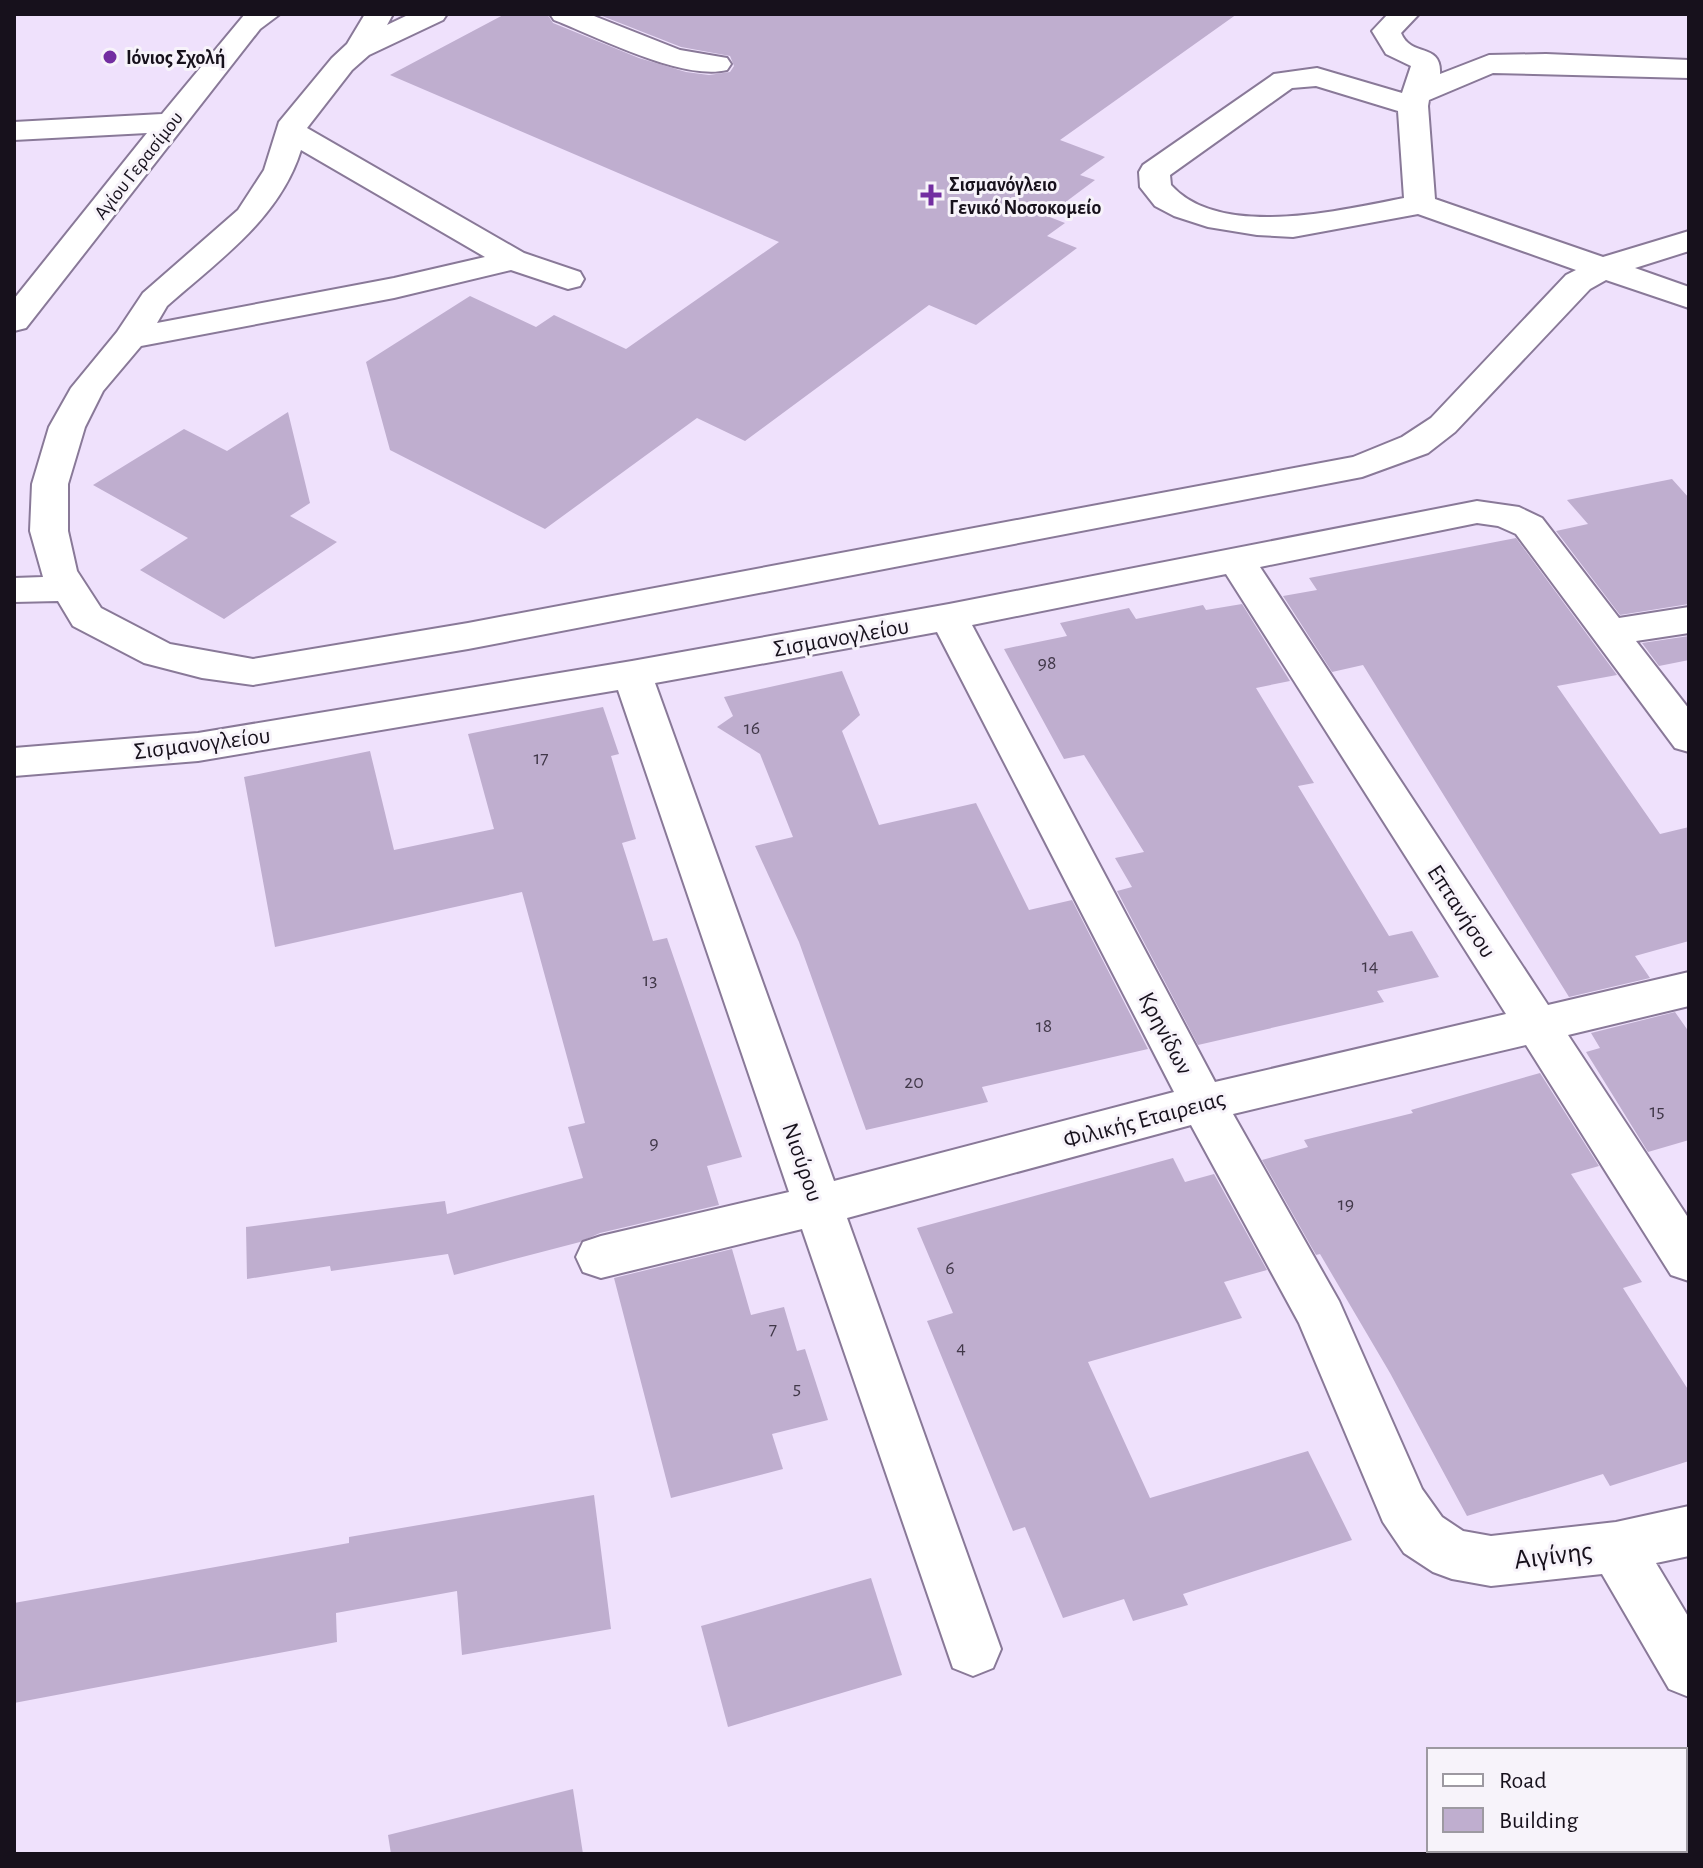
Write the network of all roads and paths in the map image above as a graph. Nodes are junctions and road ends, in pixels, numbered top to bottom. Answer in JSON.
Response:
{"nodes":[{"id":1,"x":266,"y":14,"type":"edge"},
{"id":2,"x":379,"y":14,"type":"edge"},
{"id":3,"x":433,"y":14,"type":"edge"},
{"id":4,"x":564,"y":14,"type":"edge"},
{"id":5,"x":1405,"y":14,"type":"edge"},
{"id":6,"x":359,"y":49,"type":"junction"},
{"id":7,"x":717,"y":64,"type":"dead end"},
{"id":8,"x":1689,"y":69,"type":"edge"},
{"id":9,"x":1414,"y":100,"type":"junction"},
{"id":10,"x":171,"y":123,"type":"junction"},
{"id":11,"x":14,"y":124,"type":"edge"},
{"id":12,"x":74,"y":128,"type":"junction"},
{"id":13,"x":14,"y":131,"type":"edge"},
{"id":14,"x":292,"y":132,"type":"junction"},
{"id":15,"x":1420,"y":204,"type":"junction"},
{"id":16,"x":1689,"y":241,"type":"edge"},
{"id":17,"x":513,"y":260,"type":"junction"},
{"id":18,"x":1605,"y":267,"type":"junction"},
{"id":19,"x":568,"y":279,"type":"dead end"},
{"id":20,"x":1689,"y":298,"type":"edge"},
{"id":21,"x":14,"y":321,"type":"edge"},
{"id":22,"x":130,"y":338,"type":"junction"},
{"id":23,"x":1237,"y":561,"type":"junction"},
{"id":24,"x":67,"y":588,"type":"junction"},
{"id":25,"x":14,"y":590,"type":"edge"},
{"id":26,"x":949,"y":617,"type":"junction"},
{"id":27,"x":1689,"y":620,"type":"edge"},
{"id":28,"x":1612,"y":632,"type":"junction"},
{"id":29,"x":632,"y":674,"type":"junction"},
{"id":30,"x":1689,"y":738,"type":"edge"},
{"id":31,"x":14,"y":762,"type":"edge"},
{"id":32,"x":1689,"y":989,"type":"edge"},
{"id":33,"x":1534,"y":1024,"type":"junction"},
{"id":34,"x":1203,"y":1103,"type":"junction"},
{"id":35,"x":819,"y":1205,"type":"junction"},
{"id":36,"x":601,"y":1257,"type":"dead end"},
{"id":37,"x":1689,"y":1260,"type":"edge"},
{"id":38,"x":1689,"y":1531,"type":"edge"},
{"id":39,"x":1423,"y":1535,"type":"joint"},
{"id":40,"x":1616,"y":1547,"type":"junction"},
{"id":41,"x":973,"y":1649,"type":"dead end"},
{"id":42,"x":1689,"y":1670,"type":"edge"}],
"edges":[{"from":1,"to":10,"type":"street","name":"Αγίου Γερασίμου"},
{"from":2,"to":6,"type":"street"},
{"from":3,"to":6,"type":"street"},
{"from":4,"to":7,"type":"street"},
{"from":5,"to":9,"type":"street"},
{"from":6,"to":14,"type":"street"},
{"from":8,"to":9,"type":"street"},
{"from":9,"to":15,"type":"street"},
{"from":9,"to":15,"type":"street"},
{"from":10,"to":12,"type":"street"},
{"from":10,"to":21,"type":"street","name":"Αγίου Γερασίμου"},
{"from":11,"to":12,"type":"street"},
{"from":12,"to":13,"type":"street"},
{"from":14,"to":17,"type":"street"},
{"from":14,"to":22,"type":"street"},
{"from":15,"to":18,"type":"street"},
{"from":16,"to":18,"type":"street"},
{"from":17,"to":19,"type":"street"},
{"from":17,"to":22,"type":"street"},
{"from":18,"to":20,"type":"street"},
{"from":18,"to":24,"type":"street"},
{"from":22,"to":24,"type":"street"},
{"from":23,"to":26,"type":"street","name":"Σισμανογλείου"},
{"from":23,"to":28,"type":"street","name":"Σισμανογλείου"},
{"from":23,"to":33,"type":"street","name":"Επτανήσου"},
{"from":24,"to":25,"type":"street"},
{"from":26,"to":29,"type":"street","name":"Σισμανογλείου"},
{"from":26,"to":34,"type":"street","name":"Κρηνίδων"},
{"from":27,"to":28,"type":"street"},
{"from":28,"to":30,"type":"street","name":"Σισμανογλείου"},
{"from":29,"to":31,"type":"street","name":"Σισμανογλείου"},
{"from":29,"to":35,"type":"street","name":"Νισύρου"},
{"from":32,"to":33,"type":"street","name":"Φιλικής Εταιρειας"},
{"from":33,"to":34,"type":"street","name":"Φιλικής Εταιρειας"},
{"from":33,"to":37,"type":"street","name":"Επτανήσου"},
{"from":34,"to":35,"type":"street","name":"Φιλικής Εταιρειας"},
{"from":34,"to":39,"type":"street","name":"Κρηνίδων"},
{"from":35,"to":36,"type":"street","name":"Φιλικής Εταιρειας"},
{"from":35,"to":41,"type":"street","name":"Νισύρου"},
{"from":38,"to":40,"type":"street","name":"Αιγίνης"},
{"from":39,"to":40,"type":"street","name":"Αιγίνης"},
{"from":40,"to":42,"type":"street"}]}
